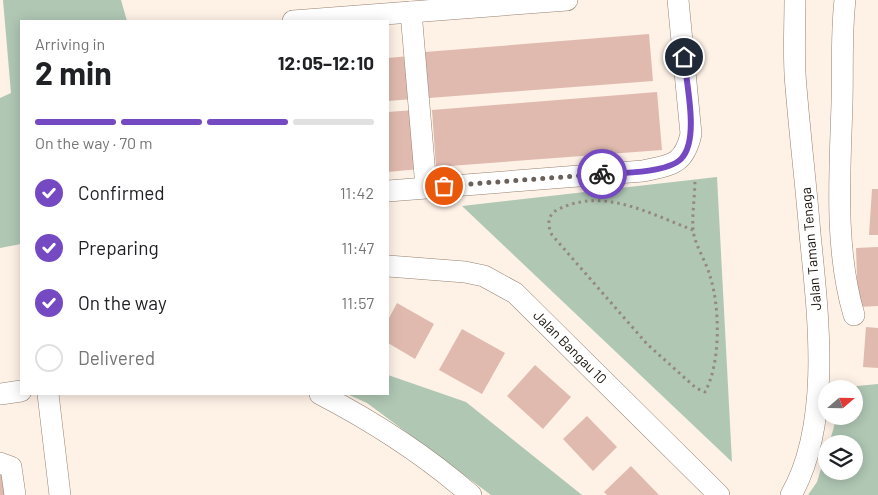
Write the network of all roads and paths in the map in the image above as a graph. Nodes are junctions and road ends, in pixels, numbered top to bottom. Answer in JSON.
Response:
{"nodes":[{"id":1,"x":567,"y":0,"type":"edge"},
{"id":2,"x":678,"y":0,"type":"edge"},
{"id":3,"x":795,"y":0,"type":"edge"},
{"id":4,"x":845,"y":0,"type":"edge"},
{"id":5,"x":503,"y":2,"type":"edge"},
{"id":6,"x":336,"y":9,"type":"edge"},
{"id":7,"x":411,"y":12,"type":"junction"},
{"id":8,"x":297,"y":20,"type":"edge"},
{"id":9,"x":695,"y":179,"type":"dead end"},
{"id":10,"x":426,"y":187,"type":"junction"},
{"id":11,"x":389,"y":191,"type":"edge"},
{"id":12,"x":693,"y":230,"type":"junction"},
{"id":13,"x":389,"y":266,"type":"edge"},
{"id":14,"x":854,"y":315,"type":"dead end"},
{"id":15,"x":20,"y":391,"type":"edge"},
{"id":16,"x":0,"y":394,"type":"edge"},
{"id":17,"x":48,"y":395,"type":"edge"},
{"id":18,"x":322,"y":395,"type":"edge"},
{"id":19,"x":0,"y":463,"type":"edge"},
{"id":20,"x":15,"y":495,"type":"edge"},
{"id":21,"x":60,"y":495,"type":"edge"},
{"id":22,"x":471,"y":495,"type":"edge"},
{"id":23,"x":719,"y":495,"type":"edge"},
{"id":24,"x":791,"y":495,"type":"edge"}],
"edges":[{"from":1,"to":5,"type":"street"},
{"from":2,"to":10,"type":"street"},
{"from":3,"to":24,"type":"street","name":"Jalan Taman Tenaga"},
{"from":4,"to":14,"type":"street"},
{"from":5,"to":7,"type":"street"},
{"from":6,"to":7,"type":"street"},
{"from":6,"to":8,"type":"street"},
{"from":7,"to":10,"type":"street"},
{"from":9,"to":12,"type":"path"},
{"from":10,"to":11,"type":"street"},
{"from":12,"to":12,"type":"path"},
{"from":13,"to":23,"type":"street","name":"Jalan Bangau 10"},
{"from":15,"to":16,"type":"street"},
{"from":17,"to":21,"type":"street"},
{"from":18,"to":22,"type":"street"},
{"from":19,"to":20,"type":"street"}]}
